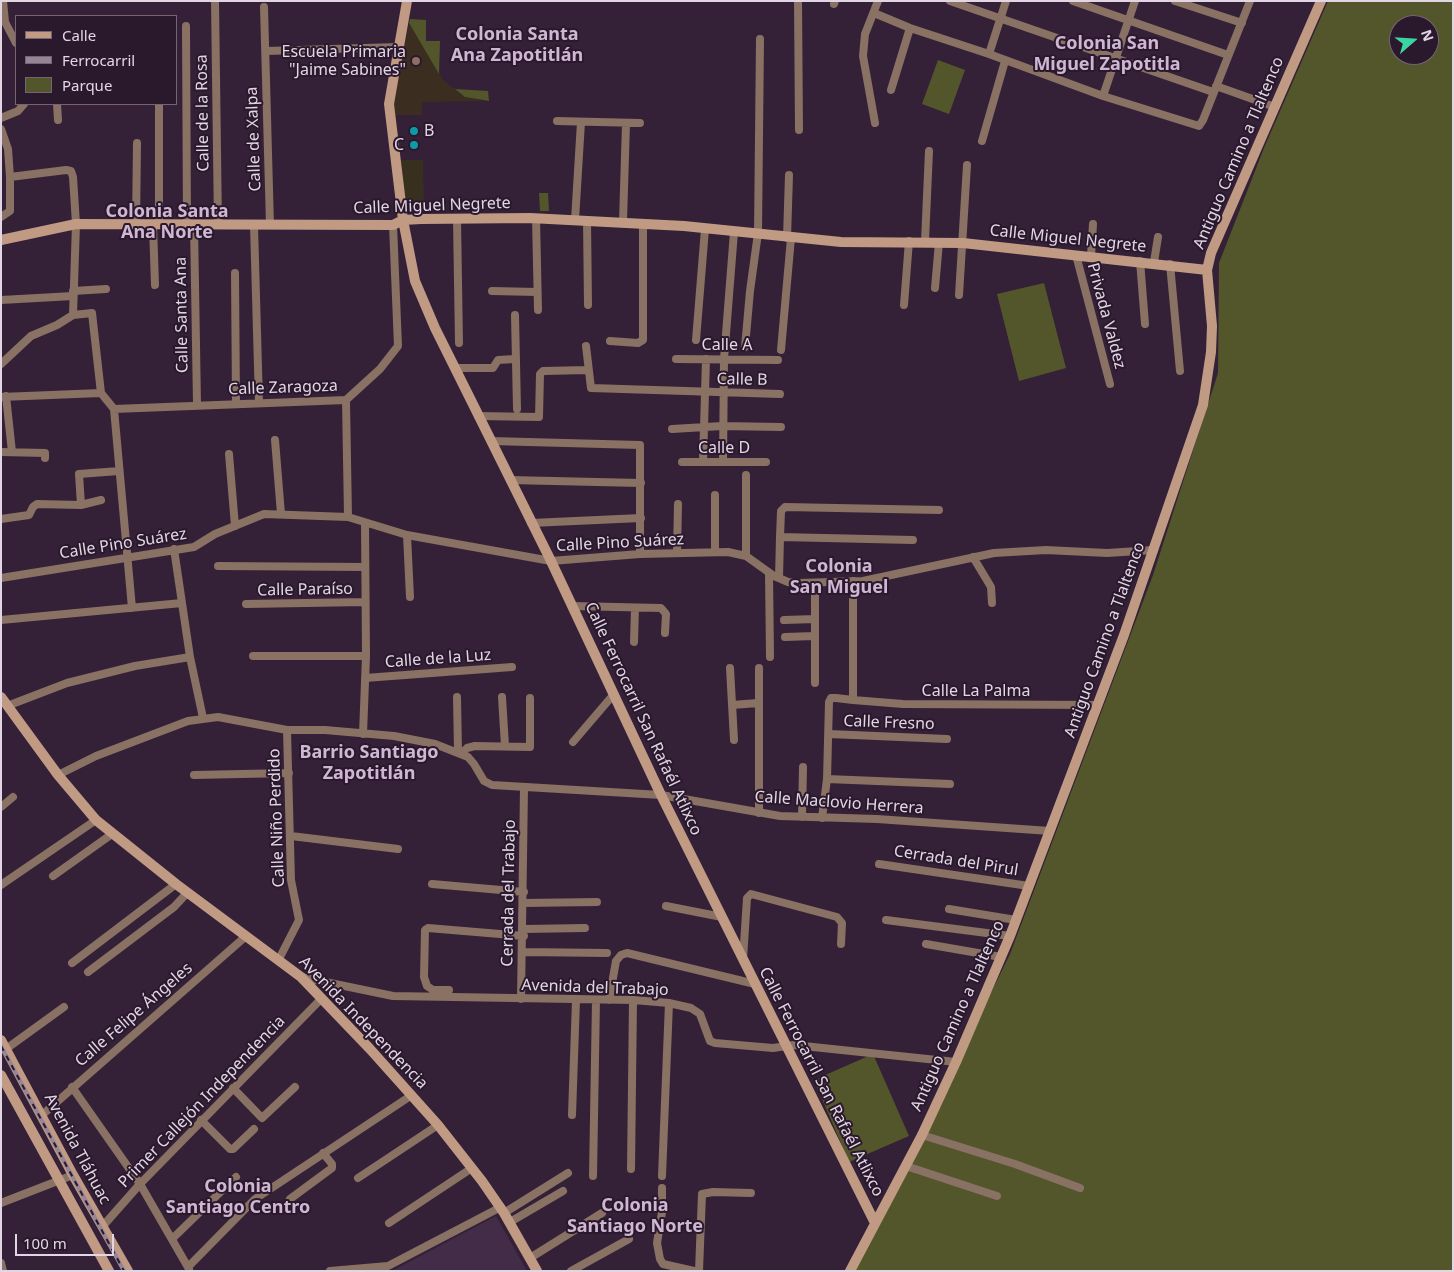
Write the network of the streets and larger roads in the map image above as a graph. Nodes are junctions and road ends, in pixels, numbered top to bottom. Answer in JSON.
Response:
{"nodes":[{"id":1,"x":3,"y":1,"type":"edge"},
{"id":2,"x":215,"y":1,"type":"edge"},
{"id":3,"x":407,"y":1,"type":"edge"},
{"id":4,"x":798,"y":1,"type":"edge"},
{"id":5,"x":878,"y":1,"type":"edge"},
{"id":6,"x":950,"y":1,"type":"edge"},
{"id":7,"x":1006,"y":1,"type":"edge"},
{"id":8,"x":1074,"y":1,"type":"edge"},
{"id":9,"x":1134,"y":1,"type":"edge"},
{"id":10,"x":1175,"y":1,"type":"edge"},
{"id":11,"x":1250,"y":1,"type":"edge"},
{"id":12,"x":1321,"y":1,"type":"edge"},
{"id":13,"x":264,"y":7,"type":"dead end"},
{"id":14,"x":874,"y":13,"type":"junction"},
{"id":15,"x":1000,"y":18,"type":"junction"},
{"id":16,"x":1128,"y":20,"type":"junction"},
{"id":17,"x":1242,"y":23,"type":"junction"},
{"id":18,"x":186,"y":26,"type":"dead end"},
{"id":19,"x":910,"y":28,"type":"junction"},
{"id":20,"x":760,"y":40,"type":"dead end"},
{"id":21,"x":15,"y":41,"type":"edge"},
{"id":22,"x":398,"y":47,"type":"junction"},
{"id":23,"x":266,"y":51,"type":"junction"},
{"id":24,"x":989,"y":54,"type":"junction"},
{"id":25,"x":1228,"y":55,"type":"junction"},
{"id":26,"x":1115,"y":60,"type":"junction"},
{"id":27,"x":1005,"y":61,"type":"junction"},
{"id":28,"x":1215,"y":89,"type":"junction"},
{"id":29,"x":891,"y":90,"type":"dead end"},
{"id":30,"x":1103,"y":96,"type":"junction"},
{"id":31,"x":23,"y":105,"type":"edge"},
{"id":32,"x":57,"y":105,"type":"edge"},
{"id":33,"x":159,"y":105,"type":"edge"},
{"id":34,"x":1275,"y":106,"type":"junction"},
{"id":35,"x":1,"y":118,"type":"edge"},
{"id":36,"x":58,"y":120,"type":"dead end"},
{"id":37,"x":557,"y":121,"type":"dead end"},
{"id":38,"x":581,"y":122,"type":"junction"},
{"id":39,"x":626,"y":123,"type":"junction"},
{"id":40,"x":640,"y":123,"type":"dead end"},
{"id":41,"x":875,"y":123,"type":"dead end"},
{"id":42,"x":1,"y":129,"type":"edge"},
{"id":43,"x":798,"y":130,"type":"dead end"},
{"id":44,"x":982,"y":140,"type":"dead end"},
{"id":45,"x":136,"y":143,"type":"dead end"},
{"id":46,"x":929,"y":151,"type":"dead end"},
{"id":47,"x":967,"y":165,"type":"dead end"},
{"id":48,"x":789,"y":175,"type":"dead end"},
{"id":49,"x":10,"y":177,"type":"junction"},
{"id":50,"x":1,"y":216,"type":"edge"},
{"id":51,"x":536,"y":218,"type":"junction"},
{"id":52,"x":457,"y":219,"type":"junction"},
{"id":53,"x":403,"y":220,"type":"junction"},
{"id":54,"x":575,"y":220,"type":"junction"},
{"id":55,"x":587,"y":220,"type":"junction"},
{"id":56,"x":623,"y":222,"type":"junction"},
{"id":57,"x":76,"y":224,"type":"junction"},
{"id":58,"x":643,"y":224,"type":"junction"},
{"id":59,"x":1093,"y":224,"type":"dead end"},
{"id":60,"x":136,"y":225,"type":"junction"},
{"id":61,"x":156,"y":225,"type":"junction"},
{"id":62,"x":190,"y":225,"type":"junction"},
{"id":63,"x":254,"y":225,"type":"junction"},
{"id":64,"x":270,"y":225,"type":"junction"},
{"id":65,"x":393,"y":225,"type":"junction"},
{"id":66,"x":218,"y":226,"type":"junction"},
{"id":67,"x":705,"y":229,"type":"junction"},
{"id":68,"x":734,"y":232,"type":"junction"},
{"id":69,"x":758,"y":233,"type":"junction"},
{"id":70,"x":1158,"y":237,"type":"dead end"},
{"id":71,"x":789,"y":238,"type":"junction"},
{"id":72,"x":1,"y":240,"type":"edge"},
{"id":73,"x":909,"y":241,"type":"junction"},
{"id":74,"x":925,"y":241,"type":"junction"},
{"id":75,"x":939,"y":242,"type":"junction"},
{"id":76,"x":963,"y":243,"type":"junction"},
{"id":77,"x":1076,"y":255,"type":"junction"},
{"id":78,"x":1090,"y":256,"type":"junction"},
{"id":79,"x":1140,"y":261,"type":"junction"},
{"id":80,"x":1154,"y":262,"type":"junction"},
{"id":81,"x":1170,"y":264,"type":"junction"},
{"id":82,"x":1207,"y":270,"type":"junction"},
{"id":83,"x":235,"y":273,"type":"dead end"},
{"id":84,"x":155,"y":286,"type":"dead end"},
{"id":85,"x":935,"y":288,"type":"dead end"},
{"id":86,"x":106,"y":289,"type":"dead end"},
{"id":87,"x":492,"y":291,"type":"dead end"},
{"id":88,"x":537,"y":292,"type":"junction"},
{"id":89,"x":73,"y":293,"type":"junction"},
{"id":90,"x":959,"y":295,"type":"dead end"},
{"id":91,"x":1,"y":300,"type":"edge"},
{"id":92,"x":588,"y":305,"type":"dead end"},
{"id":93,"x":904,"y":305,"type":"dead end"},
{"id":94,"x":538,"y":310,"type":"dead end"},
{"id":95,"x":72,"y":315,"type":"junction"},
{"id":96,"x":515,"y":315,"type":"dead end"},
{"id":97,"x":1145,"y":324,"type":"dead end"},
{"id":98,"x":696,"y":340,"type":"dead end"},
{"id":99,"x":610,"y":342,"type":"dead end"},
{"id":100,"x":459,"y":343,"type":"dead end"},
{"id":101,"x":586,"y":346,"type":"dead end"},
{"id":102,"x":745,"y":347,"type":"dead end"},
{"id":103,"x":781,"y":350,"type":"dead end"},
{"id":104,"x":515,"y":359,"type":"junction"},
{"id":105,"x":676,"y":359,"type":"dead end"},
{"id":106,"x":706,"y":359,"type":"junction"},
{"id":107,"x":724,"y":359,"type":"junction"},
{"id":108,"x":778,"y":360,"type":"dead end"},
{"id":109,"x":1,"y":364,"type":"edge"},
{"id":110,"x":455,"y":368,"type":"junction"},
{"id":111,"x":588,"y":370,"type":"junction"},
{"id":112,"x":1180,"y":371,"type":"dead end"},
{"id":113,"x":1110,"y":384,"type":"dead end"},
{"id":114,"x":100,"y":393,"type":"junction"},
{"id":115,"x":705,"y":393,"type":"junction"},
{"id":116,"x":724,"y":394,"type":"junction"},
{"id":117,"x":780,"y":394,"type":"dead end"},
{"id":118,"x":4,"y":397,"type":"edge"},
{"id":119,"x":346,"y":400,"type":"junction"},
{"id":120,"x":259,"y":403,"type":"junction"},
{"id":121,"x":197,"y":404,"type":"junction"},
{"id":122,"x":236,"y":404,"type":"junction"},
{"id":123,"x":114,"y":409,"type":"junction"},
{"id":124,"x":516,"y":409,"type":"dead end"},
{"id":125,"x":478,"y":416,"type":"junction"},
{"id":126,"x":722,"y":426,"type":"junction"},
{"id":127,"x":703,"y":427,"type":"junction"},
{"id":128,"x":781,"y":427,"type":"dead end"},
{"id":129,"x":672,"y":428,"type":"dead end"},
{"id":130,"x":275,"y":440,"type":"dead end"},
{"id":131,"x":491,"y":442,"type":"junction"},
{"id":132,"x":1,"y":452,"type":"edge"},
{"id":133,"x":12,"y":452,"type":"junction"},
{"id":134,"x":229,"y":454,"type":"dead end"},
{"id":135,"x":46,"y":458,"type":"dead end"},
{"id":136,"x":682,"y":462,"type":"dead end"},
{"id":137,"x":703,"y":462,"type":"junction"},
{"id":138,"x":723,"y":462,"type":"junction"},
{"id":139,"x":766,"y":462,"type":"dead end"},
{"id":140,"x":119,"y":471,"type":"junction"},
{"id":141,"x":746,"y":475,"type":"dead end"},
{"id":142,"x":510,"y":480,"type":"junction"},
{"id":143,"x":641,"y":483,"type":"junction"},
{"id":144,"x":716,"y":495,"type":"dead end"},
{"id":145,"x":101,"y":500,"type":"dead end"},
{"id":146,"x":678,"y":504,"type":"dead end"},
{"id":147,"x":81,"y":505,"type":"junction"},
{"id":148,"x":939,"y":510,"type":"dead end"},
{"id":149,"x":281,"y":514,"type":"junction"},
{"id":150,"x":348,"y":517,"type":"junction"},
{"id":151,"x":641,"y":518,"type":"junction"},
{"id":152,"x":1,"y":519,"type":"edge"},
{"id":153,"x":365,"y":523,"type":"junction"},
{"id":154,"x":531,"y":523,"type":"junction"},
{"id":155,"x":236,"y":526,"type":"junction"},
{"id":156,"x":407,"y":535,"type":"junction"},
{"id":157,"x":780,"y":537,"type":"junction"},
{"id":158,"x":913,"y":540,"type":"dead end"},
{"id":159,"x":174,"y":549,"type":"junction"},
{"id":160,"x":1154,"y":550,"type":"junction"},
{"id":161,"x":715,"y":551,"type":"junction"},
{"id":162,"x":677,"y":553,"type":"junction"},
{"id":163,"x":640,"y":554,"type":"junction"},
{"id":164,"x":746,"y":556,"type":"junction"},
{"id":165,"x":973,"y":557,"type":"junction"},
{"id":166,"x":127,"y":558,"type":"junction"},
{"id":167,"x":551,"y":561,"type":"junction"},
{"id":168,"x":218,"y":566,"type":"dead end"},
{"id":169,"x":364,"y":567,"type":"junction"},
{"id":170,"x":768,"y":573,"type":"junction"},
{"id":171,"x":1,"y":578,"type":"edge"},
{"id":172,"x":780,"y":578,"type":"junction"},
{"id":173,"x":853,"y":581,"type":"junction"},
{"id":174,"x":815,"y":583,"type":"junction"},
{"id":175,"x":410,"y":597,"type":"dead end"},
{"id":176,"x":365,"y":602,"type":"junction"},
{"id":177,"x":182,"y":603,"type":"junction"},
{"id":178,"x":992,"y":603,"type":"dead end"},
{"id":179,"x":246,"y":604,"type":"dead end"},
{"id":180,"x":572,"y":606,"type":"junction"},
{"id":181,"x":132,"y":608,"type":"junction"},
{"id":182,"x":635,"y":608,"type":"junction"},
{"id":183,"x":814,"y":619,"type":"junction"},
{"id":184,"x":1,"y":620,"type":"edge"},
{"id":185,"x":784,"y":620,"type":"dead end"},
{"id":186,"x":665,"y":633,"type":"dead end"},
{"id":187,"x":814,"y":636,"type":"junction"},
{"id":188,"x":785,"y":637,"type":"dead end"},
{"id":189,"x":634,"y":642,"type":"dead end"},
{"id":190,"x":253,"y":656,"type":"dead end"},
{"id":191,"x":366,"y":656,"type":"junction"},
{"id":192,"x":190,"y":657,"type":"junction"},
{"id":193,"x":770,"y":657,"type":"dead end"},
{"id":194,"x":512,"y":667,"type":"dead end"},
{"id":195,"x":730,"y":668,"type":"dead end"},
{"id":196,"x":759,"y":668,"type":"dead end"},
{"id":197,"x":365,"y":678,"type":"junction"},
{"id":198,"x":815,"y":683,"type":"dead end"},
{"id":199,"x":614,"y":694,"type":"junction"},
{"id":200,"x":458,"y":697,"type":"dead end"},
{"id":201,"x":502,"y":697,"type":"dead end"},
{"id":202,"x":530,"y":698,"type":"dead end"},
{"id":203,"x":853,"y":700,"type":"junction"},
{"id":204,"x":4,"y":702,"type":"edge"},
{"id":205,"x":758,"y":703,"type":"junction"},
{"id":206,"x":732,"y":705,"type":"junction"},
{"id":207,"x":1098,"y":705,"type":"junction"},
{"id":208,"x":203,"y":718,"type":"junction"},
{"id":209,"x":287,"y":730,"type":"junction"},
{"id":210,"x":363,"y":734,"type":"junction"},
{"id":211,"x":829,"y":734,"type":"junction"},
{"id":212,"x":947,"y":739,"type":"dead end"},
{"id":213,"x":734,"y":740,"type":"dead end"},
{"id":214,"x":573,"y":742,"type":"dead end"},
{"id":215,"x":505,"y":746,"type":"junction"},
{"id":216,"x":460,"y":753,"type":"junction"},
{"id":217,"x":803,"y":768,"type":"dead end"},
{"id":218,"x":289,"y":773,"type":"junction"},
{"id":219,"x":58,"y":775,"type":"junction"},
{"id":220,"x":194,"y":775,"type":"dead end"},
{"id":221,"x":826,"y":779,"type":"junction"},
{"id":222,"x":950,"y":784,"type":"dead end"},
{"id":223,"x":524,"y":788,"type":"junction"},
{"id":224,"x":661,"y":795,"type":"junction"},
{"id":225,"x":14,"y":798,"type":"dead end"},
{"id":226,"x":1,"y":807,"type":"edge"},
{"id":227,"x":759,"y":813,"type":"junction"},
{"id":228,"x":802,"y":817,"type":"junction"},
{"id":229,"x":822,"y":818,"type":"junction"},
{"id":230,"x":96,"y":820,"type":"junction"},
{"id":231,"x":1050,"y":830,"type":"junction"},
{"id":232,"x":112,"y":834,"type":"junction"},
{"id":233,"x":291,"y":836,"type":"junction"},
{"id":234,"x":398,"y":849,"type":"dead end"},
{"id":235,"x":879,"y":864,"type":"dead end"},
{"id":236,"x":53,"y":876,"type":"dead end"},
{"id":237,"x":176,"y":884,"type":"junction"},
{"id":238,"x":432,"y":884,"type":"dead end"},
{"id":239,"x":1,"y":885,"type":"edge"},
{"id":240,"x":1029,"y":886,"type":"junction"},
{"id":241,"x":524,"y":892,"type":"junction"},
{"id":242,"x":187,"y":893,"type":"junction"},
{"id":243,"x":597,"y":902,"type":"dead end"},
{"id":244,"x":524,"y":903,"type":"junction"},
{"id":245,"x":666,"y":906,"type":"dead end"},
{"id":246,"x":949,"y":909,"type":"dead end"},
{"id":247,"x":722,"y":918,"type":"junction"},
{"id":248,"x":886,"y":920,"type":"dead end"},
{"id":249,"x":1016,"y":920,"type":"junction"},
{"id":250,"x":585,"y":928,"type":"dead end"},
{"id":251,"x":524,"y":932,"type":"junction"},
{"id":252,"x":1010,"y":936,"type":"junction"},
{"id":253,"x":245,"y":937,"type":"junction"},
{"id":254,"x":840,"y":944,"type":"dead end"},
{"id":255,"x":926,"y":944,"type":"dead end"},
{"id":256,"x":523,"y":952,"type":"junction"},
{"id":257,"x":607,"y":953,"type":"dead end"},
{"id":258,"x":1001,"y":957,"type":"junction"},
{"id":259,"x":279,"y":959,"type":"junction"},
{"id":260,"x":743,"y":959,"type":"junction"},
{"id":261,"x":72,"y":962,"type":"dead end"},
{"id":262,"x":88,"y":972,"type":"dead end"},
{"id":263,"x":301,"y":977,"type":"junction"},
{"id":264,"x":755,"y":984,"type":"junction"},
{"id":265,"x":449,"y":990,"type":"dead end"},
{"id":266,"x":322,"y":998,"type":"junction"},
{"id":267,"x":521,"y":999,"type":"junction"},
{"id":268,"x":576,"y":1000,"type":"junction"},
{"id":269,"x":596,"y":1000,"type":"junction"},
{"id":270,"x":609,"y":1000,"type":"junction"},
{"id":271,"x":633,"y":1000,"type":"junction"},
{"id":272,"x":669,"y":1003,"type":"junction"},
{"id":273,"x":64,"y":1007,"type":"dead end"},
{"id":274,"x":4,"y":1044,"type":"edge"},
{"id":275,"x":786,"y":1046,"type":"junction"},
{"id":276,"x":956,"y":1062,"type":"junction"},
{"id":277,"x":3,"y":1082,"type":"edge"},
{"id":278,"x":295,"y":1086,"type":"dead end"},
{"id":279,"x":72,"y":1087,"type":"junction"},
{"id":280,"x":234,"y":1088,"type":"junction"},
{"id":281,"x":412,"y":1095,"type":"junction"},
{"id":282,"x":42,"y":1115,"type":"junction"},
{"id":283,"x":572,"y":1115,"type":"dead end"},
{"id":284,"x":202,"y":1120,"type":"junction"},
{"id":285,"x":438,"y":1125,"type":"junction"},
{"id":286,"x":254,"y":1129,"type":"dead end"},
{"id":287,"x":922,"y":1135,"type":"junction"},
{"id":288,"x":323,"y":1153,"type":"junction"},
{"id":289,"x":906,"y":1166,"type":"junction"},
{"id":290,"x":472,"y":1168,"type":"junction"},
{"id":291,"x":631,"y":1169,"type":"dead end"},
{"id":292,"x":568,"y":1173,"type":"dead end"},
{"id":293,"x":73,"y":1175,"type":"junction"},
{"id":294,"x":593,"y":1176,"type":"dead end"},
{"id":295,"x":662,"y":1176,"type":"dead end"},
{"id":296,"x":236,"y":1177,"type":"dead end"},
{"id":297,"x":358,"y":1178,"type":"dead end"},
{"id":298,"x":58,"y":1182,"type":"junction"},
{"id":299,"x":140,"y":1184,"type":"junction"},
{"id":300,"x":662,"y":1188,"type":"dead end"},
{"id":301,"x":1080,"y":1188,"type":"dead end"},
{"id":302,"x":563,"y":1191,"type":"dead end"},
{"id":303,"x":751,"y":1193,"type":"dead end"},
{"id":304,"x":997,"y":1196,"type":"dead end"},
{"id":305,"x":290,"y":1199,"type":"dead end"},
{"id":306,"x":1,"y":1203,"type":"edge"},
{"id":307,"x":502,"y":1210,"type":"junction"},
{"id":308,"x":602,"y":1213,"type":"dead end"},
{"id":309,"x":510,"y":1222,"type":"junction"},
{"id":310,"x":389,"y":1223,"type":"dead end"},
{"id":311,"x":875,"y":1223,"type":"junction"},
{"id":312,"x":102,"y":1227,"type":"junction"},
{"id":313,"x":172,"y":1239,"type":"junction"},
{"id":314,"x":629,"y":1239,"type":"dead end"},
{"id":315,"x":530,"y":1258,"type":"junction"},
{"id":316,"x":1,"y":1263,"type":"edge"},
{"id":317,"x":189,"y":1268,"type":"edge"},
{"id":318,"x":3,"y":1271,"type":"edge"},
{"id":319,"x":109,"y":1271,"type":"edge"},
{"id":320,"x":128,"y":1271,"type":"edge"},
{"id":321,"x":330,"y":1271,"type":"edge"},
{"id":322,"x":537,"y":1271,"type":"edge"},
{"id":323,"x":571,"y":1271,"type":"edge"},
{"id":324,"x":694,"y":1271,"type":"edge"},
{"id":325,"x":699,"y":1271,"type":"edge"},
{"id":326,"x":850,"y":1271,"type":"edge"}],
"edges":[{"from":1,"to":21,"type":"street"},
{"from":2,"to":66,"type":"street","name":"Calle de la Rosa"},
{"from":3,"to":22,"type":"street","name":"Calle Ferrocarril San Rafaél Atlixco"},
{"from":4,"to":43,"type":"street"},
{"from":5,"to":14,"type":"street"},
{"from":6,"to":15,"type":"street"},
{"from":7,"to":15,"type":"street"},
{"from":8,"to":16,"type":"street"},
{"from":9,"to":16,"type":"street"},
{"from":10,"to":17,"type":"street"},
{"from":11,"to":17,"type":"street"},
{"from":12,"to":34,"type":"street","name":"Antiguo Camino a Tlaltenco"},
{"from":13,"to":23,"type":"street","name":"Calle de Xalpa"},
{"from":14,"to":19,"type":"street"},
{"from":14,"to":41,"type":"street"},
{"from":15,"to":24,"type":"street"},
{"from":15,"to":26,"type":"street"},
{"from":16,"to":25,"type":"street"},
{"from":16,"to":26,"type":"street"},
{"from":17,"to":25,"type":"street"},
{"from":18,"to":62,"type":"street","name":"Calle Santa Ana"},
{"from":19,"to":24,"type":"street"},
{"from":19,"to":29,"type":"street"},
{"from":20,"to":69,"type":"street"},
{"from":22,"to":23,"type":"street"},
{"from":22,"to":53,"type":"street","name":"Calle Ferrocarril San Rafaél Atlixco"},
{"from":23,"to":64,"type":"street","name":"Calle de Xalpa"},
{"from":24,"to":27,"type":"street"},
{"from":25,"to":28,"type":"street"},
{"from":26,"to":28,"type":"street"},
{"from":26,"to":30,"type":"street"},
{"from":27,"to":30,"type":"street"},
{"from":27,"to":44,"type":"street"},
{"from":28,"to":30,"type":"street"},
{"from":28,"to":34,"type":"street"},
{"from":31,"to":35,"type":"street"},
{"from":32,"to":36,"type":"street"},
{"from":33,"to":61,"type":"street"},
{"from":34,"to":82,"type":"street","name":"Antiguo Camino a Tlaltenco"},
{"from":37,"to":38,"type":"street"},
{"from":38,"to":39,"type":"street"},
{"from":38,"to":54,"type":"street"},
{"from":39,"to":40,"type":"street"},
{"from":39,"to":56,"type":"street"},
{"from":42,"to":49,"type":"street"},
{"from":45,"to":60,"type":"street"},
{"from":46,"to":74,"type":"street"},
{"from":47,"to":76,"type":"street"},
{"from":48,"to":71,"type":"street"},
{"from":49,"to":50,"type":"street"},
{"from":49,"to":57,"type":"street"},
{"from":51,"to":52,"type":"street","name":"Calle Miguel Negrete"},
{"from":51,"to":54,"type":"street","name":"Calle Miguel Negrete"},
{"from":51,"to":88,"type":"street"},
{"from":52,"to":53,"type":"street","name":"Calle Miguel Negrete"},
{"from":52,"to":100,"type":"street"},
{"from":53,"to":65,"type":"street","name":"Calle Miguel Negrete"},
{"from":53,"to":110,"type":"street","name":"Calle Ferrocarril San Rafaél Atlixco"},
{"from":54,"to":55,"type":"street","name":"Calle Miguel Negrete"},
{"from":55,"to":56,"type":"street","name":"Calle Miguel Negrete"},
{"from":55,"to":92,"type":"street"},
{"from":56,"to":58,"type":"street","name":"Calle Miguel Negrete"},
{"from":57,"to":60,"type":"street","name":"Calle Miguel Negrete"},
{"from":57,"to":72,"type":"street","name":"Calle Miguel Negrete"},
{"from":57,"to":89,"type":"street"},
{"from":58,"to":67,"type":"street","name":"Calle Miguel Negrete"},
{"from":58,"to":99,"type":"street"},
{"from":59,"to":78,"type":"street"},
{"from":60,"to":61,"type":"street","name":"Calle Miguel Negrete"},
{"from":61,"to":62,"type":"street","name":"Calle Miguel Negrete"},
{"from":61,"to":84,"type":"street"},
{"from":62,"to":66,"type":"street","name":"Calle Miguel Negrete"},
{"from":62,"to":121,"type":"street","name":"Calle Santa Ana"},
{"from":63,"to":64,"type":"street","name":"Calle Miguel Negrete"},
{"from":63,"to":66,"type":"street","name":"Calle Miguel Negrete"},
{"from":63,"to":120,"type":"street"},
{"from":64,"to":65,"type":"street","name":"Calle Miguel Negrete"},
{"from":65,"to":119,"type":"street","name":"Calle Zaragoza"},
{"from":67,"to":68,"type":"street","name":"Calle Miguel Negrete"},
{"from":67,"to":98,"type":"street"},
{"from":68,"to":69,"type":"street","name":"Calle Miguel Negrete"},
{"from":68,"to":107,"type":"street"},
{"from":69,"to":71,"type":"street","name":"Calle Miguel Negrete"},
{"from":69,"to":102,"type":"street"},
{"from":70,"to":80,"type":"street"},
{"from":71,"to":73,"type":"street","name":"Calle Miguel Negrete"},
{"from":71,"to":103,"type":"street"},
{"from":73,"to":74,"type":"street","name":"Calle Miguel Negrete"},
{"from":73,"to":93,"type":"street"},
{"from":74,"to":75,"type":"street","name":"Calle Miguel Negrete"},
{"from":75,"to":76,"type":"street","name":"Calle Miguel Negrete"},
{"from":75,"to":85,"type":"street"},
{"from":76,"to":77,"type":"street","name":"Calle Miguel Negrete"},
{"from":76,"to":90,"type":"street"},
{"from":77,"to":78,"type":"street","name":"Calle Miguel Negrete"},
{"from":77,"to":113,"type":"street","name":"Privada Valdez"},
{"from":78,"to":79,"type":"street","name":"Calle Miguel Negrete"},
{"from":79,"to":80,"type":"street","name":"Calle Miguel Negrete"},
{"from":79,"to":97,"type":"street"},
{"from":80,"to":81,"type":"street","name":"Calle Miguel Negrete"},
{"from":81,"to":82,"type":"street","name":"Calle Miguel Negrete"},
{"from":81,"to":112,"type":"street"},
{"from":82,"to":160,"type":"street","name":"Antiguo Camino a Tlaltenco"},
{"from":83,"to":122,"type":"street"},
{"from":86,"to":89,"type":"street"},
{"from":87,"to":88,"type":"street"},
{"from":88,"to":94,"type":"street"},
{"from":89,"to":91,"type":"street"},
{"from":89,"to":95,"type":"street"},
{"from":95,"to":109,"type":"street"},
{"from":95,"to":114,"type":"street"},
{"from":96,"to":104,"type":"street"},
{"from":101,"to":111,"type":"street"},
{"from":104,"to":110,"type":"street"},
{"from":104,"to":124,"type":"street"},
{"from":105,"to":106,"type":"street","name":"Calle A"},
{"from":106,"to":107,"type":"street","name":"Calle A"},
{"from":106,"to":115,"type":"street"},
{"from":107,"to":108,"type":"street","name":"Calle A"},
{"from":107,"to":116,"type":"street"},
{"from":110,"to":125,"type":"street","name":"Calle Ferrocarril San Rafaél Atlixco"},
{"from":111,"to":115,"type":"street","name":"Calle B"},
{"from":111,"to":125,"type":"street"},
{"from":114,"to":118,"type":"street"},
{"from":114,"to":123,"type":"street"},
{"from":115,"to":116,"type":"street","name":"Calle B"},
{"from":115,"to":127,"type":"street"},
{"from":116,"to":117,"type":"street","name":"Calle B"},
{"from":116,"to":126,"type":"street"},
{"from":118,"to":133,"type":"street"},
{"from":119,"to":120,"type":"street","name":"Calle Zaragoza"},
{"from":119,"to":150,"type":"street"},
{"from":120,"to":122,"type":"street","name":"Calle Zaragoza"},
{"from":121,"to":122,"type":"street","name":"Calle Zaragoza"},
{"from":121,"to":123,"type":"street","name":"Calle Zaragoza"},
{"from":123,"to":140,"type":"street"},
{"from":125,"to":131,"type":"street","name":"Calle Ferrocarril San Rafaél Atlixco"},
{"from":126,"to":127,"type":"street"},
{"from":126,"to":128,"type":"street"},
{"from":126,"to":138,"type":"street"},
{"from":127,"to":129,"type":"street"},
{"from":127,"to":137,"type":"street"},
{"from":130,"to":149,"type":"street"},
{"from":131,"to":142,"type":"street","name":"Calle Ferrocarril San Rafaél Atlixco"},
{"from":131,"to":143,"type":"street"},
{"from":132,"to":133,"type":"street"},
{"from":133,"to":135,"type":"street"},
{"from":134,"to":155,"type":"street"},
{"from":136,"to":137,"type":"street","name":"Calle D"},
{"from":137,"to":138,"type":"street","name":"Calle D"},
{"from":138,"to":139,"type":"street","name":"Calle D"},
{"from":140,"to":147,"type":"street"},
{"from":140,"to":166,"type":"street"},
{"from":141,"to":164,"type":"street"},
{"from":142,"to":143,"type":"street"},
{"from":142,"to":154,"type":"street","name":"Calle Ferrocarril San Rafaél Atlixco"},
{"from":143,"to":151,"type":"street"},
{"from":144,"to":161,"type":"street"},
{"from":145,"to":147,"type":"street"},
{"from":146,"to":162,"type":"street"},
{"from":147,"to":152,"type":"street"},
{"from":148,"to":157,"type":"street"},
{"from":149,"to":150,"type":"street","name":"Calle Pino Suárez"},
{"from":149,"to":155,"type":"street","name":"Calle Pino Suárez"},
{"from":150,"to":153,"type":"street","name":"Calle Pino Suárez"},
{"from":151,"to":154,"type":"street"},
{"from":151,"to":163,"type":"street"},
{"from":153,"to":156,"type":"street","name":"Calle Pino Suárez"},
{"from":153,"to":169,"type":"street"},
{"from":154,"to":167,"type":"street","name":"Calle Ferrocarril San Rafaél Atlixco"},
{"from":155,"to":159,"type":"street","name":"Calle Pino Suárez"},
{"from":156,"to":167,"type":"street","name":"Calle Pino Suárez"},
{"from":156,"to":175,"type":"street"},
{"from":157,"to":158,"type":"street"},
{"from":157,"to":172,"type":"street"},
{"from":159,"to":166,"type":"street","name":"Calle Pino Suárez"},
{"from":159,"to":177,"type":"street"},
{"from":160,"to":165,"type":"street","name":"Calle Pino Suárez"},
{"from":160,"to":207,"type":"street","name":"Antiguo Camino a Tlaltenco"},
{"from":161,"to":162,"type":"street","name":"Calle Pino Suárez"},
{"from":161,"to":164,"type":"street","name":"Calle Pino Suárez"},
{"from":162,"to":163,"type":"street","name":"Calle Pino Suárez"},
{"from":163,"to":167,"type":"street","name":"Calle Pino Suárez"},
{"from":164,"to":170,"type":"street","name":"Calle Pino Suárez"},
{"from":165,"to":173,"type":"street","name":"Calle Pino Suárez"},
{"from":165,"to":178,"type":"street"},
{"from":166,"to":171,"type":"street","name":"Calle Pino Suárez"},
{"from":166,"to":181,"type":"street"},
{"from":167,"to":180,"type":"street","name":"Calle Ferrocarril San Rafaél Atlixco"},
{"from":168,"to":169,"type":"street"},
{"from":169,"to":176,"type":"street"},
{"from":170,"to":172,"type":"street","name":"Calle Pino Suárez"},
{"from":170,"to":193,"type":"street"},
{"from":172,"to":174,"type":"street","name":"Calle Pino Suárez"},
{"from":173,"to":174,"type":"street","name":"Calle Pino Suárez"},
{"from":173,"to":203,"type":"street"},
{"from":174,"to":183,"type":"street"},
{"from":176,"to":179,"type":"street","name":"Calle Paraíso"},
{"from":176,"to":191,"type":"street"},
{"from":177,"to":181,"type":"street"},
{"from":177,"to":192,"type":"street"},
{"from":180,"to":182,"type":"street"},
{"from":180,"to":199,"type":"street","name":"Calle Ferrocarril San Rafaél Atlixco"},
{"from":181,"to":184,"type":"street"},
{"from":182,"to":186,"type":"street"},
{"from":182,"to":189,"type":"street"},
{"from":183,"to":185,"type":"street"},
{"from":183,"to":187,"type":"street"},
{"from":187,"to":188,"type":"street"},
{"from":187,"to":198,"type":"street"},
{"from":190,"to":191,"type":"street"},
{"from":191,"to":197,"type":"street"},
{"from":192,"to":204,"type":"street"},
{"from":192,"to":208,"type":"street"},
{"from":194,"to":197,"type":"street","name":"Calle de la Luz"},
{"from":195,"to":206,"type":"street"},
{"from":196,"to":205,"type":"street"},
{"from":197,"to":210,"type":"street"},
{"from":199,"to":214,"type":"street"},
{"from":199,"to":224,"type":"street","name":"Calle Ferrocarril San Rafaél Atlixco"},
{"from":200,"to":216,"type":"street"},
{"from":201,"to":215,"type":"street"},
{"from":202,"to":215,"type":"street"},
{"from":203,"to":207,"type":"street","name":"Calle La Palma"},
{"from":203,"to":211,"type":"street","name":"Calle La Palma"},
{"from":204,"to":219,"type":"street","name":"Avenida Independencia"},
{"from":205,"to":206,"type":"street"},
{"from":205,"to":227,"type":"street"},
{"from":206,"to":213,"type":"street"},
{"from":207,"to":231,"type":"street","name":"Antiguo Camino a Tlaltenco"},
{"from":208,"to":209,"type":"street"},
{"from":208,"to":219,"type":"street"},
{"from":209,"to":210,"type":"street"},
{"from":209,"to":218,"type":"street","name":"Calle Niño Perdido"},
{"from":210,"to":216,"type":"street"},
{"from":211,"to":212,"type":"street","name":"Calle Fresno"},
{"from":211,"to":221,"type":"street"},
{"from":215,"to":216,"type":"street"},
{"from":216,"to":223,"type":"street","name":"Calle Maclovio Herrera"},
{"from":217,"to":228,"type":"street"},
{"from":218,"to":220,"type":"street"},
{"from":218,"to":233,"type":"street","name":"Calle Niño Perdido"},
{"from":219,"to":230,"type":"street","name":"Avenida Independencia"},
{"from":221,"to":222,"type":"street"},
{"from":221,"to":229,"type":"street"},
{"from":223,"to":224,"type":"street","name":"Calle Maclovio Herrera"},
{"from":223,"to":241,"type":"street","name":"Cerrada del Trabajo"},
{"from":224,"to":227,"type":"street","name":"Calle Maclovio Herrera"},
{"from":224,"to":247,"type":"street","name":"Calle Ferrocarril San Rafaél Atlixco"},
{"from":225,"to":226,"type":"street"},
{"from":227,"to":228,"type":"street","name":"Calle Maclovio Herrera"},
{"from":228,"to":229,"type":"street","name":"Calle Maclovio Herrera"},
{"from":229,"to":231,"type":"street","name":"Calle Maclovio Herrera"},
{"from":230,"to":232,"type":"street","name":"Avenida Independencia"},
{"from":230,"to":239,"type":"street"},
{"from":231,"to":240,"type":"street","name":"Antiguo Camino a Tlaltenco"},
{"from":232,"to":236,"type":"street"},
{"from":232,"to":237,"type":"street","name":"Avenida Independencia"},
{"from":233,"to":234,"type":"street"},
{"from":233,"to":259,"type":"street","name":"Calle Niño Perdido"},
{"from":235,"to":240,"type":"street","name":"Cerrada del Pirul"},
{"from":237,"to":242,"type":"street","name":"Avenida Independencia"},
{"from":237,"to":261,"type":"street"},
{"from":238,"to":241,"type":"street"},
{"from":240,"to":249,"type":"street","name":"Antiguo Camino a Tlaltenco"},
{"from":241,"to":244,"type":"street","name":"Cerrada del Trabajo"},
{"from":242,"to":253,"type":"street","name":"Avenida Independencia"},
{"from":242,"to":262,"type":"street"},
{"from":243,"to":244,"type":"street"},
{"from":244,"to":251,"type":"street","name":"Cerrada del Trabajo"},
{"from":245,"to":247,"type":"street"},
{"from":246,"to":249,"type":"street"},
{"from":247,"to":260,"type":"street","name":"Calle Ferrocarril San Rafaél Atlixco"},
{"from":248,"to":252,"type":"street"},
{"from":249,"to":252,"type":"street","name":"Antiguo Camino a Tlaltenco"},
{"from":250,"to":251,"type":"street"},
{"from":251,"to":256,"type":"street","name":"Cerrada del Trabajo"},
{"from":251,"to":265,"type":"street"},
{"from":252,"to":258,"type":"street","name":"Antiguo Camino a Tlaltenco"},
{"from":253,"to":259,"type":"street","name":"Avenida Independencia"},
{"from":253,"to":279,"type":"street","name":"Calle Felipe Ángeles"},
{"from":254,"to":260,"type":"street"},
{"from":255,"to":258,"type":"street"},
{"from":256,"to":257,"type":"street"},
{"from":256,"to":267,"type":"street","name":"Cerrada del Trabajo"},
{"from":258,"to":276,"type":"street","name":"Antiguo Camino a Tlaltenco"},
{"from":259,"to":263,"type":"street","name":"Avenida Independencia"},
{"from":260,"to":264,"type":"street","name":"Calle Ferrocarril San Rafaél Atlixco"},
{"from":263,"to":266,"type":"street","name":"Avenida Independencia"},
{"from":263,"to":267,"type":"street","name":"Avenida del Trabajo"},
{"from":264,"to":270,"type":"street"},
{"from":264,"to":275,"type":"street","name":"Calle Ferrocarril San Rafaél Atlixco"},
{"from":266,"to":280,"type":"street","name":"Primer Callejón Independencia"},
{"from":266,"to":281,"type":"street","name":"Avenida Independencia"},
{"from":267,"to":268,"type":"street","name":"Avenida del Trabajo"},
{"from":268,"to":269,"type":"street","name":"Avenida del Trabajo"},
{"from":268,"to":283,"type":"street"},
{"from":269,"to":270,"type":"street","name":"Avenida del Trabajo"},
{"from":269,"to":294,"type":"street"},
{"from":270,"to":271,"type":"street","name":"Avenida del Trabajo"},
{"from":271,"to":272,"type":"street","name":"Avenida del Trabajo"},
{"from":271,"to":291,"type":"street"},
{"from":272,"to":275,"type":"street","name":"Avenida del Trabajo"},
{"from":272,"to":295,"type":"street"},
{"from":273,"to":274,"type":"street"},
{"from":274,"to":282,"type":"street","name":"Avenida Tláhuac"},
{"from":275,"to":276,"type":"street","name":"Avenida del Trabajo"},
{"from":275,"to":311,"type":"street","name":"Calle Ferrocarril San Rafaél Atlixco"},
{"from":276,"to":287,"type":"street","name":"Antiguo Camino a Tlaltenco"},
{"from":277,"to":298,"type":"street","name":"Avenida Tláhuac"},
{"from":278,"to":280,"type":"street"},
{"from":279,"to":282,"type":"street","name":"Calle Felipe Ángeles"},
{"from":279,"to":299,"type":"street"},
{"from":280,"to":284,"type":"street","name":"Primer Callejón Independencia"},
{"from":281,"to":285,"type":"street","name":"Avenida Independencia"},
{"from":281,"to":288,"type":"street"},
{"from":282,"to":293,"type":"street","name":"Avenida Tláhuac"},
{"from":284,"to":286,"type":"street"},
{"from":284,"to":299,"type":"street","name":"Primer Callejón Independencia"},
{"from":285,"to":290,"type":"street","name":"Avenida Independencia"},
{"from":285,"to":297,"type":"street"},
{"from":287,"to":289,"type":"street","name":"Antiguo Camino a Tlaltenco"},
{"from":287,"to":301,"type":"street"},
{"from":288,"to":305,"type":"street"},
{"from":288,"to":317,"type":"street"},
{"from":289,"to":304,"type":"street"},
{"from":289,"to":311,"type":"street","name":"Antiguo Camino a Tlaltenco"},
{"from":290,"to":307,"type":"street","name":"Avenida Independencia"},
{"from":290,"to":310,"type":"street"},
{"from":292,"to":307,"type":"street"},
{"from":293,"to":298,"type":"street"},
{"from":293,"to":312,"type":"street","name":"Avenida Tláhuac"},
{"from":296,"to":313,"type":"street"},
{"from":298,"to":306,"type":"street"},
{"from":298,"to":319,"type":"street","name":"Avenida Tláhuac"},
{"from":299,"to":312,"type":"street","name":"Primer Callejón Independencia"},
{"from":299,"to":313,"type":"street"},
{"from":300,"to":324,"type":"street"},
{"from":302,"to":309,"type":"street"},
{"from":303,"to":325,"type":"street"},
{"from":307,"to":309,"type":"street","name":"Avenida Independencia"},
{"from":307,"to":321,"type":"street"},
{"from":308,"to":315,"type":"street"},
{"from":309,"to":315,"type":"street","name":"Avenida Independencia"},
{"from":311,"to":326,"type":"street","name":"Antiguo Camino a Tlaltenco"},
{"from":312,"to":320,"type":"street","name":"Avenida Tláhuac"},
{"from":313,"to":317,"type":"street"},
{"from":314,"to":323,"type":"street"},
{"from":315,"to":322,"type":"street","name":"Avenida Independencia"},
{"from":316,"to":318,"type":"street"}]}
